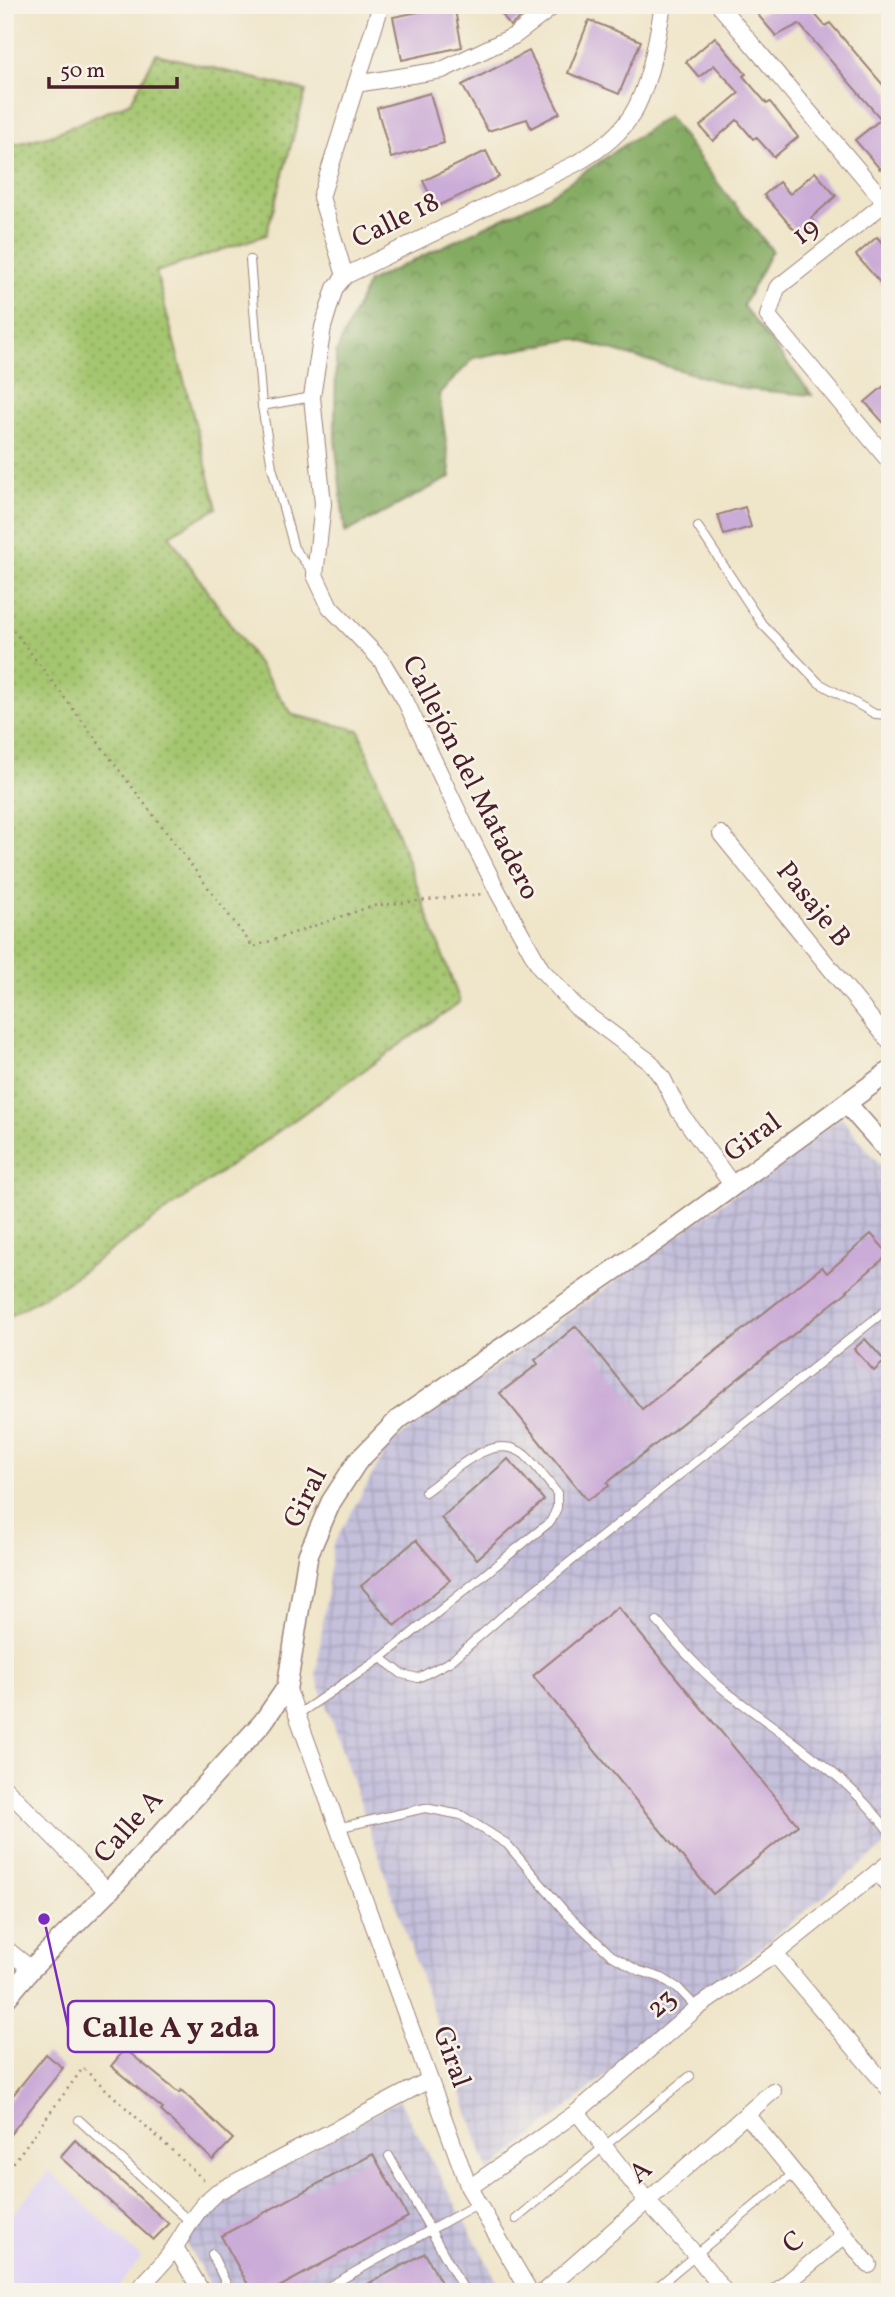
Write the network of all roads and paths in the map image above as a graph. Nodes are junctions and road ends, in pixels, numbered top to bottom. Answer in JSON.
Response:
{"nodes":[{"id":1,"x":381,"y":5,"type":"edge"},
{"id":2,"x":555,"y":5,"type":"edge"},
{"id":3,"x":663,"y":5,"type":"edge"},
{"id":4,"x":719,"y":5,"type":"edge"},
{"id":5,"x":356,"y":84,"type":"junction"},
{"id":6,"x":888,"y":203,"type":"edge"},
{"id":7,"x":250,"y":260,"type":"dead end"},
{"id":8,"x":345,"y":276,"type":"junction"},
{"id":9,"x":312,"y":397,"type":"junction"},
{"id":10,"x":262,"y":406,"type":"junction"},
{"id":11,"x":890,"y":462,"type":"edge"},
{"id":12,"x":698,"y":527,"type":"dead end"},
{"id":13,"x":315,"y":575,"type":"junction"},
{"id":14,"x":5,"y":619,"type":"edge"},
{"id":15,"x":890,"y":715,"type":"edge"},
{"id":16,"x":721,"y":834,"type":"dead end"},
{"id":17,"x":498,"y":892,"type":"junction"},
{"id":18,"x":890,"y":1042,"type":"edge"},
{"id":19,"x":890,"y":1071,"type":"edge"},
{"id":20,"x":847,"y":1104,"type":"junction"},
{"id":21,"x":890,"y":1153,"type":"edge"},
{"id":22,"x":733,"y":1186,"type":"junction"},
{"id":23,"x":890,"y":1307,"type":"edge"},
{"id":24,"x":425,"y":1492,"type":"dead end"},
{"id":25,"x":657,"y":1621,"type":"dead end"},
{"id":26,"x":381,"y":1658,"type":"junction"},
{"id":27,"x":287,"y":1687,"type":"junction"},
{"id":28,"x":297,"y":1715,"type":"junction"},
{"id":29,"x":5,"y":1788,"type":"edge"},
{"id":30,"x":337,"y":1828,"type":"junction"},
{"id":31,"x":890,"y":1833,"type":"edge"},
{"id":32,"x":883,"y":1867,"type":"edge"},
{"id":33,"x":890,"y":1887,"type":"edge"},
{"id":34,"x":108,"y":1892,"type":"junction"},
{"id":35,"x":5,"y":1948,"type":"edge"},
{"id":36,"x":775,"y":1954,"type":"junction"},
{"id":37,"x":31,"y":1969,"type":"junction"},
{"id":38,"x":5,"y":2000,"type":"edge"},
{"id":39,"x":697,"y":2008,"type":"junction"},
{"id":40,"x":690,"y":2076,"type":"dead end"},
{"id":41,"x":429,"y":2080,"type":"junction"},
{"id":42,"x":890,"y":2090,"type":"edge"},
{"id":43,"x":773,"y":2091,"type":"dead end"},
{"id":44,"x":577,"y":2112,"type":"junction"},
{"id":45,"x":746,"y":2115,"type":"junction"},
{"id":46,"x":79,"y":2120,"type":"dead end"},
{"id":47,"x":603,"y":2145,"type":"junction"},
{"id":48,"x":389,"y":2156,"type":"dead end"},
{"id":49,"x":795,"y":2172,"type":"junction"},
{"id":50,"x":469,"y":2188,"type":"junction"},
{"id":51,"x":648,"y":2202,"type":"junction"},
{"id":52,"x":477,"y":2204,"type":"junction"},
{"id":53,"x":516,"y":2219,"type":"dead end"},
{"id":54,"x":190,"y":2221,"type":"junction"},
{"id":55,"x":431,"y":2229,"type":"junction"},
{"id":56,"x":845,"y":2235,"type":"junction"},
{"id":57,"x":176,"y":2247,"type":"junction"},
{"id":58,"x":212,"y":2255,"type":"dead end"},
{"id":59,"x":697,"y":2256,"type":"junction"},
{"id":60,"x":869,"y":2265,"type":"dead end"},
{"id":61,"x":136,"y":2292,"type":"edge"},
{"id":62,"x":202,"y":2292,"type":"edge"},
{"id":63,"x":230,"y":2292,"type":"edge"},
{"id":64,"x":319,"y":2292,"type":"edge"},
{"id":65,"x":466,"y":2292,"type":"edge"},
{"id":66,"x":530,"y":2292,"type":"edge"},
{"id":67,"x":543,"y":2292,"type":"edge"},
{"id":68,"x":651,"y":2292,"type":"edge"},
{"id":69,"x":725,"y":2292,"type":"edge"},
{"id":70,"x":776,"y":2292,"type":"edge"}],
"edges":[{"from":1,"to":5,"type":"street"},
{"from":2,"to":5,"type":"street"},
{"from":3,"to":8,"type":"street","name":"Calle 18"},
{"from":4,"to":6,"type":"street"},
{"from":5,"to":8,"type":"street"},
{"from":6,"to":11,"type":"street","name":"19"},
{"from":7,"to":10,"type":"lane","name":"Callejón del Matadero"},
{"from":8,"to":9,"type":"street","name":"Calle 18"},
{"from":9,"to":10,"type":"lane"},
{"from":9,"to":13,"type":"street","name":"Calle 18"},
{"from":10,"to":13,"type":"lane","name":"Callejón del Matadero"},
{"from":12,"to":15,"type":"lane"},
{"from":13,"to":17,"type":"street","name":"Callejón del Matadero"},
{"from":14,"to":17,"type":"path"},
{"from":16,"to":18,"type":"street","name":"Pasaje B"},
{"from":17,"to":22,"type":"street","name":"Callejón del Matadero"},
{"from":19,"to":20,"type":"street","name":"Giral"},
{"from":20,"to":21,"type":"street"},
{"from":20,"to":22,"type":"street","name":"Giral"},
{"from":22,"to":27,"type":"street","name":"Giral"},
{"from":23,"to":26,"type":"lane"},
{"from":24,"to":26,"type":"lane"},
{"from":25,"to":31,"type":"lane"},
{"from":26,"to":28,"type":"lane"},
{"from":27,"to":28,"type":"street","name":"Giral"},
{"from":27,"to":34,"type":"street","name":"Calle A"},
{"from":28,"to":30,"type":"street","name":"Giral"},
{"from":29,"to":34,"type":"street"},
{"from":30,"to":39,"type":"lane"},
{"from":30,"to":41,"type":"street","name":"Giral"},
{"from":32,"to":33,"type":"street"},
{"from":32,"to":36,"type":"street","name":"23"},
{"from":34,"to":37,"type":"street","name":"Calle A"},
{"from":35,"to":37,"type":"street"},
{"from":36,"to":39,"type":"street","name":"23"},
{"from":36,"to":42,"type":"street"},
{"from":37,"to":38,"type":"street","name":"Calle A"},
{"from":39,"to":44,"type":"street","name":"23"},
{"from":40,"to":47,"type":"lane"},
{"from":41,"to":50,"type":"street","name":"Giral"},
{"from":41,"to":54,"type":"street"},
{"from":43,"to":45,"type":"street","name":"A"},
{"from":44,"to":47,"type":"street"},
{"from":44,"to":50,"type":"street","name":"23"},
{"from":45,"to":49,"type":"street"},
{"from":45,"to":51,"type":"street","name":"A"},
{"from":46,"to":54,"type":"lane"},
{"from":47,"to":51,"type":"street"},
{"from":47,"to":53,"type":"lane"},
{"from":48,"to":55,"type":"lane"},
{"from":49,"to":56,"type":"street"},
{"from":49,"to":59,"type":"lane"},
{"from":50,"to":52,"type":"street","name":"Giral"},
{"from":51,"to":59,"type":"street"},
{"from":51,"to":67,"type":"street","name":"A"},
{"from":52,"to":55,"type":"lane"},
{"from":52,"to":66,"type":"street","name":"Giral"},
{"from":54,"to":57,"type":"street"},
{"from":55,"to":64,"type":"lane"},
{"from":55,"to":65,"type":"lane"},
{"from":56,"to":60,"type":"street"},
{"from":56,"to":70,"type":"street","name":"C"},
{"from":57,"to":61,"type":"street"},
{"from":57,"to":62,"type":"street"},
{"from":58,"to":63,"type":"lane"},
{"from":59,"to":68,"type":"lane"},
{"from":59,"to":69,"type":"street"}]}
